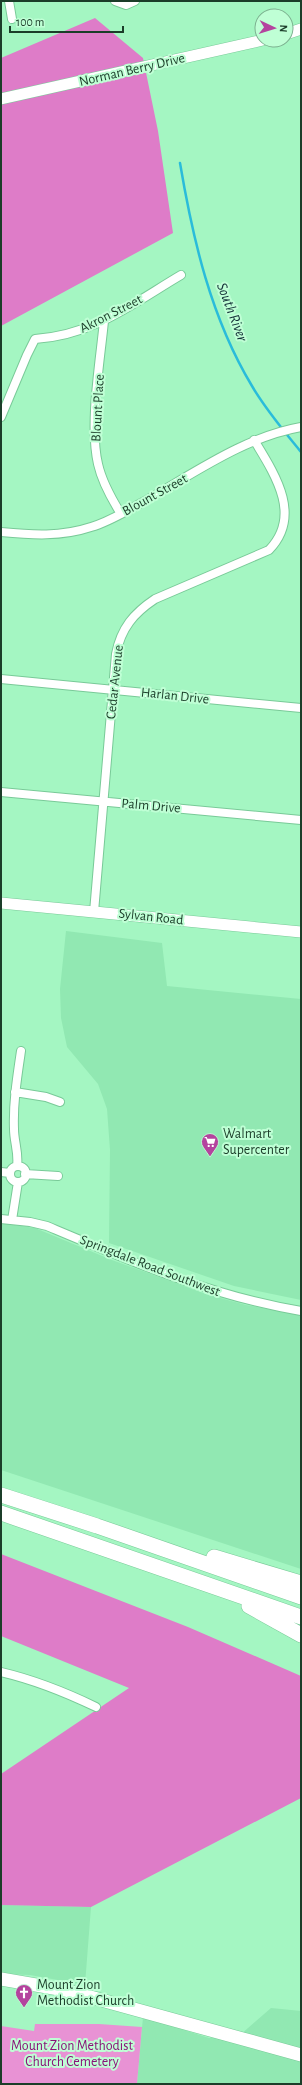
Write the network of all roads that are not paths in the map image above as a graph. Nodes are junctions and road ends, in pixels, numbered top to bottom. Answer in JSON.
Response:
{"nodes":[{"id":1,"x":8,"y":1,"type":"edge"},
{"id":2,"x":115,"y":1,"type":"edge"},
{"id":3,"x":135,"y":1,"type":"edge"},
{"id":4,"x":1,"y":2,"type":"edge"},
{"id":5,"x":12,"y":18,"type":"dead end"},
{"id":6,"x":254,"y":42,"type":"edge"},
{"id":7,"x":1,"y":99,"type":"edge"},
{"id":8,"x":181,"y":275,"type":"dead end"},
{"id":9,"x":104,"y":321,"type":"junction"},
{"id":10,"x":1,"y":416,"type":"edge"},
{"id":11,"x":301,"y":427,"type":"edge"},
{"id":12,"x":254,"y":440,"type":"junction"},
{"id":13,"x":121,"y":514,"type":"junction"},
{"id":14,"x":1,"y":532,"type":"edge"},
{"id":15,"x":1,"y":679,"type":"edge"},
{"id":16,"x":113,"y":690,"type":"junction"},
{"id":17,"x":301,"y":708,"type":"edge"},
{"id":18,"x":1,"y":792,"type":"edge"},
{"id":19,"x":104,"y":802,"type":"junction"},
{"id":20,"x":301,"y":820,"type":"edge"},
{"id":21,"x":1,"y":903,"type":"edge"},
{"id":22,"x":94,"y":912,"type":"junction"},
{"id":23,"x":301,"y":932,"type":"edge"},
{"id":24,"x":21,"y":1051,"type":"dead end"},
{"id":25,"x":15,"y":1092,"type":"junction"},
{"id":26,"x":60,"y":1102,"type":"dead end"},
{"id":27,"x":17,"y":1166,"type":"junction"},
{"id":28,"x":1,"y":1172,"type":"edge"},
{"id":29,"x":10,"y":1173,"type":"junction"},
{"id":30,"x":26,"y":1174,"type":"junction"},
{"id":31,"x":58,"y":1176,"type":"dead end"},
{"id":32,"x":18,"y":1182,"type":"junction"},
{"id":33,"x":1,"y":1220,"type":"edge"},
{"id":34,"x":12,"y":1220,"type":"junction"},
{"id":35,"x":301,"y":1311,"type":"edge"},
{"id":36,"x":1,"y":1495,"type":"edge"},
{"id":37,"x":1,"y":1513,"type":"edge"},
{"id":38,"x":97,"y":1526,"type":"junction"},
{"id":39,"x":301,"y":1582,"type":"edge"},
{"id":40,"x":222,"y":1589,"type":"junction"},
{"id":41,"x":301,"y":1597,"type":"edge"},
{"id":42,"x":301,"y":1617,"type":"edge"},
{"id":43,"x":301,"y":1635,"type":"edge"},
{"id":44,"x":1,"y":1672,"type":"edge"},
{"id":45,"x":96,"y":1707,"type":"dead end"},
{"id":46,"x":1,"y":1979,"type":"edge"},
{"id":47,"x":301,"y":2055,"type":"edge"}],
"edges":[{"from":1,"to":4,"type":"street"},
{"from":1,"to":5,"type":"street"},
{"from":2,"to":3,"type":"street"},
{"from":6,"to":7,"type":"main road","name":"Norman Berry Drive"},
{"from":8,"to":9,"type":"street","name":"Akron Street"},
{"from":9,"to":10,"type":"street","name":"Akron Street"},
{"from":9,"to":13,"type":"street","name":"Blount Place"},
{"from":11,"to":12,"type":"street","name":"Blount Street"},
{"from":12,"to":13,"type":"street","name":"Blount Street"},
{"from":12,"to":16,"type":"street","name":"Cedar Avenue"},
{"from":13,"to":14,"type":"street","name":"Blount Street"},
{"from":15,"to":16,"type":"street","name":"Harlan Drive"},
{"from":16,"to":17,"type":"street","name":"Harlan Drive"},
{"from":16,"to":19,"type":"street","name":"Cedar Avenue"},
{"from":18,"to":19,"type":"street","name":"Palm Drive"},
{"from":19,"to":20,"type":"street","name":"Palm Drive"},
{"from":19,"to":22,"type":"street","name":"Cedar Avenue"},
{"from":21,"to":22,"type":"main road","name":"Sylvan Road"},
{"from":22,"to":23,"type":"main road","name":"Sylvan Road"},
{"from":24,"to":25,"type":"street"},
{"from":25,"to":26,"type":"street"},
{"from":25,"to":27,"type":"street"},
{"from":27,"to":29,"type":"street"},
{"from":27,"to":30,"type":"street"},
{"from":28,"to":29,"type":"street"},
{"from":29,"to":32,"type":"street"},
{"from":30,"to":31,"type":"street"},
{"from":30,"to":32,"type":"street"},
{"from":32,"to":34,"type":"street"},
{"from":33,"to":34,"type":"street","name":"Springdale Road Southwest"},
{"from":34,"to":35,"type":"street","name":"Springdale Road Southwest"},
{"from":36,"to":38,"type":"highway"},
{"from":37,"to":40,"type":"highway"},
{"from":38,"to":39,"type":"highway"},
{"from":38,"to":41,"type":"highway"},
{"from":40,"to":42,"type":"highway"},
{"from":40,"to":43,"type":"highway"},
{"from":44,"to":45,"type":"street"},
{"from":46,"to":47,"type":"main road"}]}
